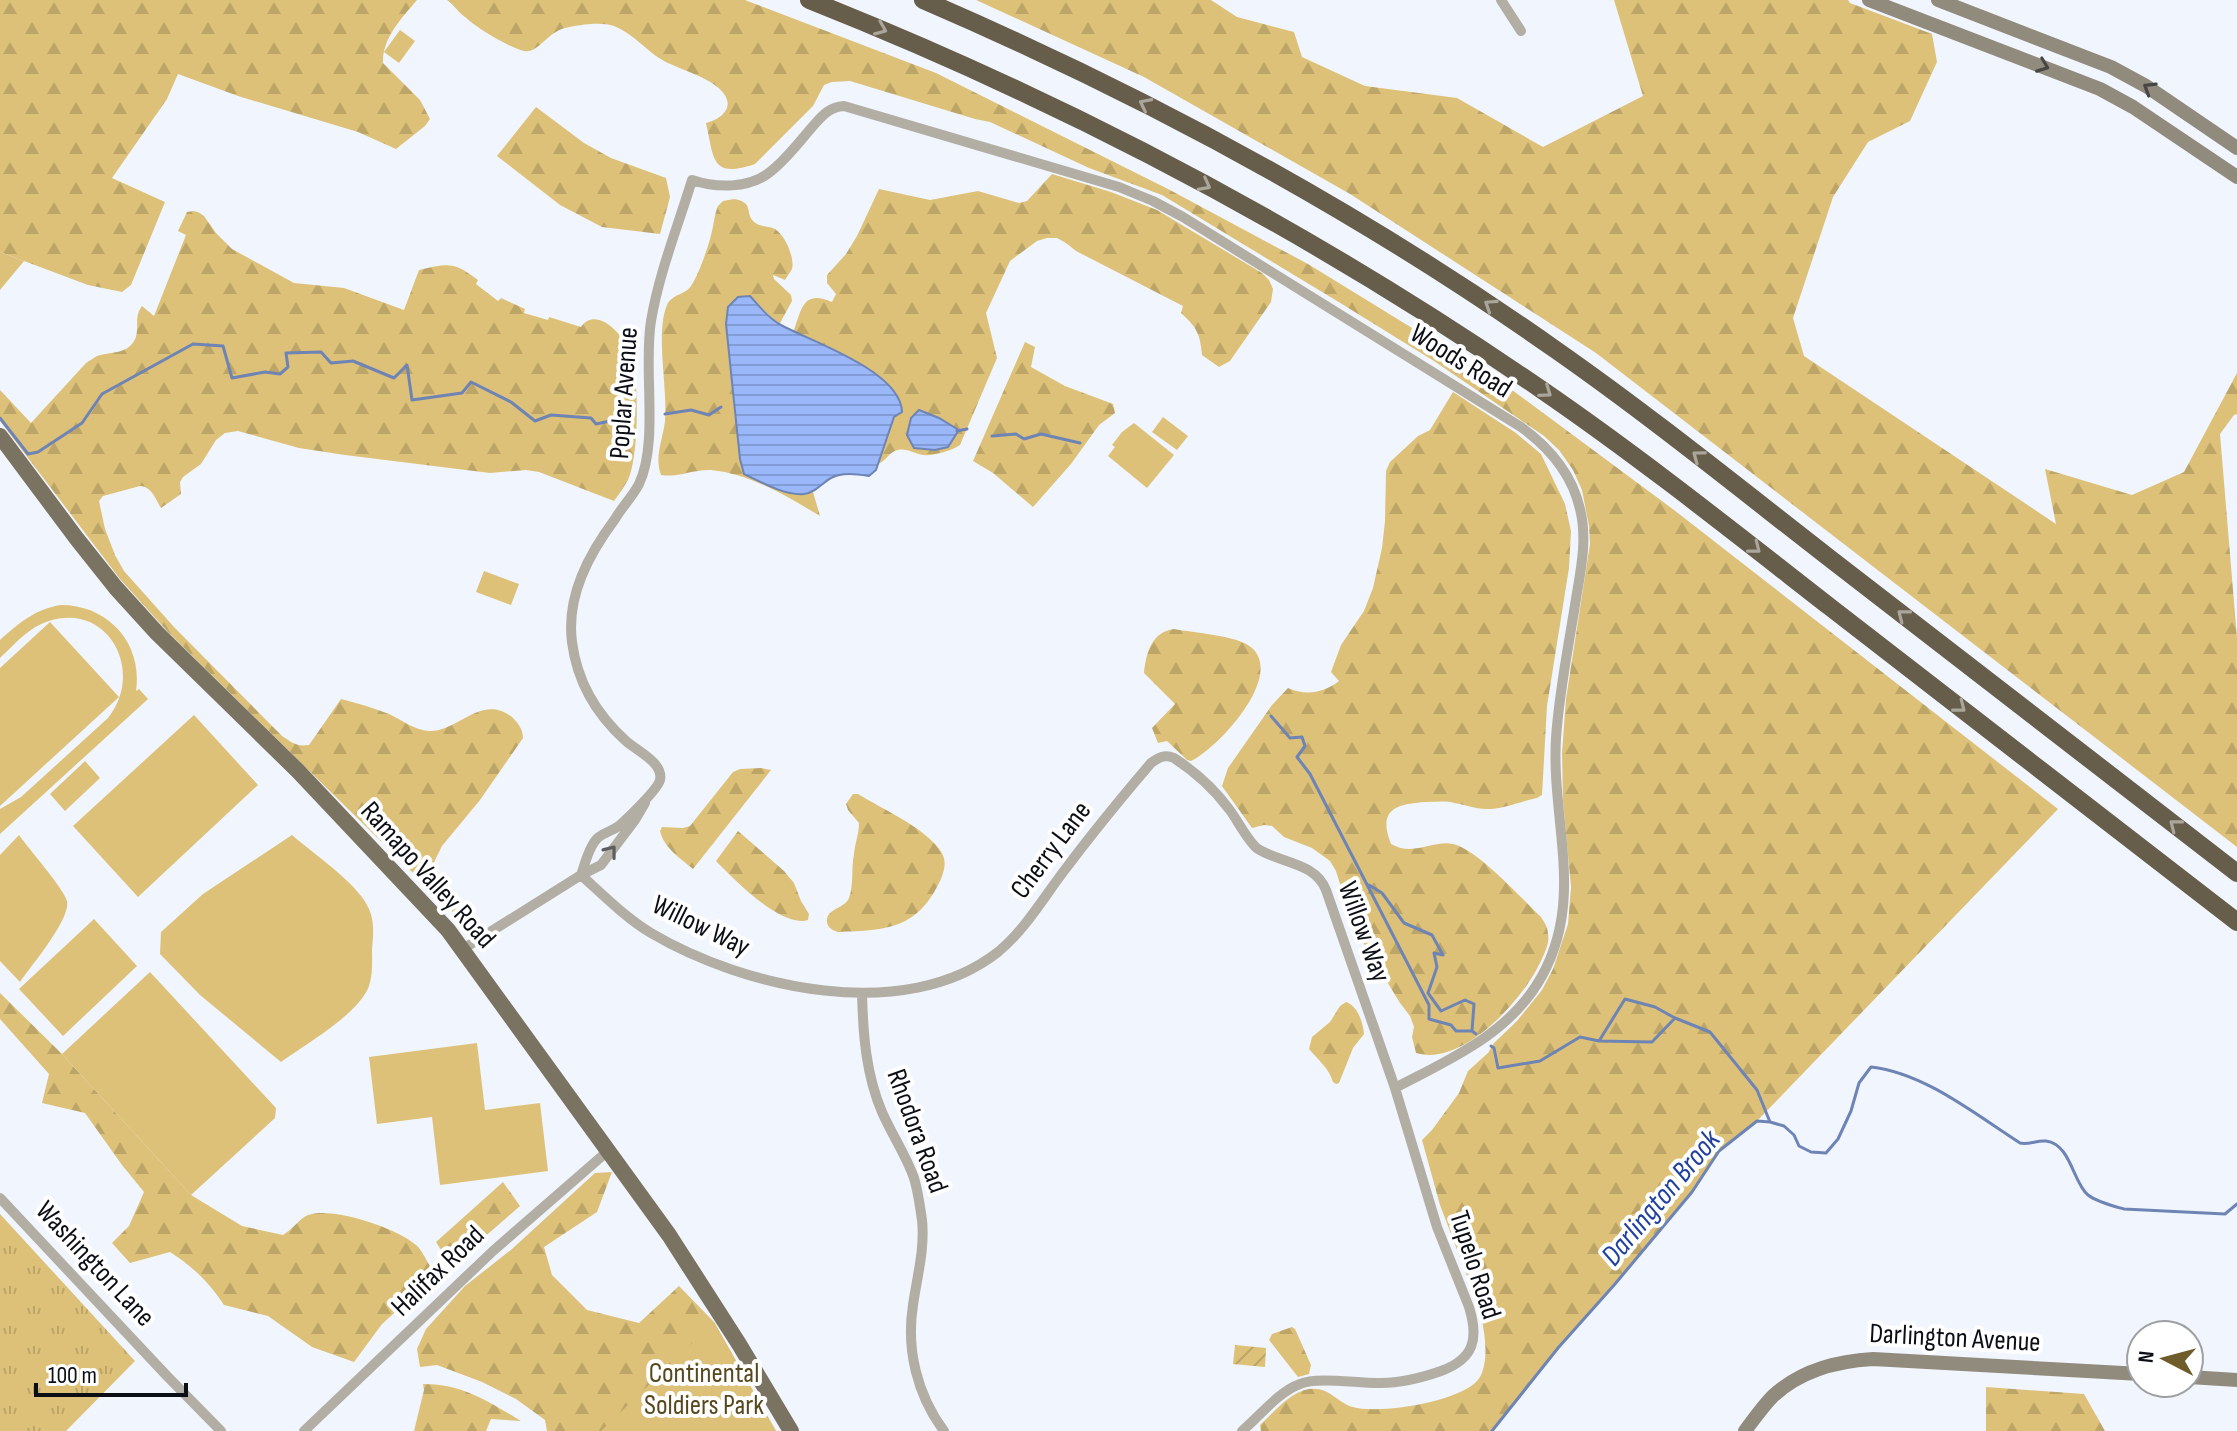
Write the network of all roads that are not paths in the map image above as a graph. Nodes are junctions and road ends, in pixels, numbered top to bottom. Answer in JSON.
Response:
{"nodes":[{"id":1,"x":809,"y":0,"type":"edge"},
{"id":2,"x":923,"y":0,"type":"edge"},
{"id":3,"x":1501,"y":0,"type":"edge"},
{"id":4,"x":1869,"y":0,"type":"edge"},
{"id":5,"x":1938,"y":0,"type":"edge"},
{"id":6,"x":1521,"y":31,"type":"dead end"},
{"id":7,"x":2237,"y":148,"type":"edge"},
{"id":8,"x":2237,"y":177,"type":"edge"},
{"id":9,"x":692,"y":180,"type":"joint"},
{"id":10,"x":0,"y":436,"type":"edge"},
{"id":11,"x":647,"y":798,"type":"junction"},
{"id":12,"x":1245,"y":831,"type":"joint"},
{"id":13,"x":2237,"y":873,"type":"edge"},
{"id":14,"x":581,"y":875,"type":"junction"},
{"id":15,"x":2237,"y":922,"type":"edge"},
{"id":16,"x":463,"y":949,"type":"junction"},
{"id":17,"x":862,"y":993,"type":"junction"},
{"id":18,"x":1395,"y":1088,"type":"junction"},
{"id":19,"x":609,"y":1150,"type":"junction"},
{"id":20,"x":0,"y":1198,"type":"edge"},
{"id":21,"x":2125,"y":1373,"type":"edge"},
{"id":22,"x":2205,"y":1378,"type":"edge"},
{"id":23,"x":2237,"y":1380,"type":"edge"},
{"id":24,"x":221,"y":1431,"type":"edge"},
{"id":25,"x":304,"y":1431,"type":"edge"},
{"id":26,"x":791,"y":1431,"type":"edge"},
{"id":27,"x":944,"y":1431,"type":"edge"},
{"id":28,"x":1242,"y":1431,"type":"edge"},
{"id":29,"x":1745,"y":1431,"type":"edge"}],
"edges":[{"from":1,"to":15,"type":"highway","one_way":true},
{"from":13,"to":2,"type":"highway","one_way":true},
{"from":3,"to":6,"type":"street"},
{"from":4,"to":8,"type":"main road","one_way":true},
{"from":7,"to":5,"type":"main road","one_way":true},
{"from":9,"to":11,"type":"street","name":"Poplar Avenue"},
{"from":9,"to":18,"type":"street","name":"Woods Road"},
{"from":10,"to":16,"type":"main road","name":"Ramapo Valley Road"},
{"from":14,"to":11,"type":"street","one_way":true},
{"from":11,"to":14,"type":"street"},
{"from":12,"to":17,"type":"street","name":"Cherry Lane"},
{"from":12,"to":18,"type":"street","name":"Willow Way"},
{"from":14,"to":16,"type":"street"},
{"from":14,"to":17,"type":"street","name":"Willow Way"},
{"from":16,"to":19,"type":"main road","name":"Ramapo Valley Road"},
{"from":17,"to":27,"type":"street","name":"Rhodora Road"},
{"from":18,"to":28,"type":"street","name":"Tupelo Road"},
{"from":19,"to":25,"type":"street","name":"Halifax Road"},
{"from":19,"to":26,"type":"main road","name":"Ramapo Valley Road"},
{"from":20,"to":24,"type":"street","name":"Washington Lane"},
{"from":21,"to":29,"type":"main road","name":"Darlington Avenue"},
{"from":22,"to":23,"type":"main road"}]}
